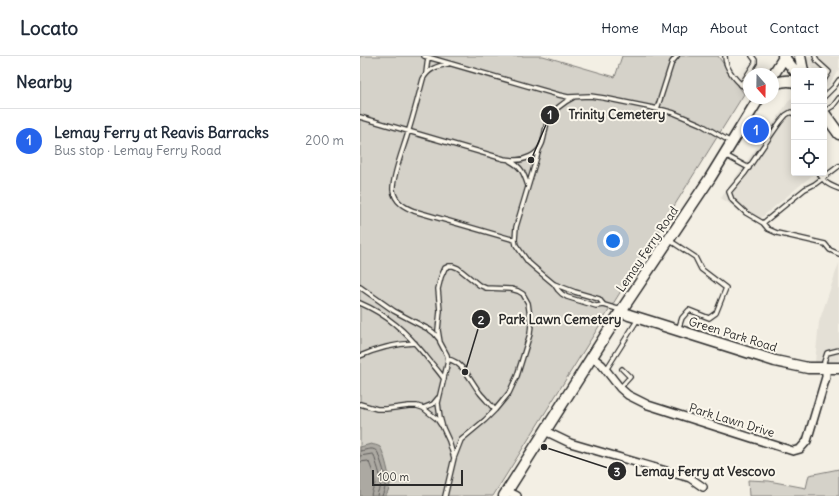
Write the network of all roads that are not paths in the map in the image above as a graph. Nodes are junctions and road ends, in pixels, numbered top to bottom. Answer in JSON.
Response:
{"nodes":[{"id":1,"x":424,"y":56,"type":"edge"},
{"id":2,"x":671,"y":56,"type":"edge"},
{"id":3,"x":677,"y":56,"type":"edge"},
{"id":4,"x":725,"y":56,"type":"edge"},
{"id":5,"x":752,"y":56,"type":"edge"},
{"id":6,"x":784,"y":56,"type":"edge"},
{"id":7,"x":800,"y":56,"type":"edge"},
{"id":8,"x":815,"y":56,"type":"edge"},
{"id":9,"x":428,"y":57,"type":"junction"},
{"id":10,"x":672,"y":62,"type":"junction"},
{"id":11,"x":449,"y":63,"type":"junction"},
{"id":12,"x":777,"y":68,"type":"edge"},
{"id":13,"x":793,"y":68,"type":"edge"},
{"id":14,"x":802,"y":68,"type":"edge"},
{"id":15,"x":825,"y":68,"type":"edge"},
{"id":16,"x":426,"y":74,"type":"junction"},
{"id":17,"x":791,"y":80,"type":"edge"},
{"id":18,"x":839,"y":80,"type":"edge"},
{"id":19,"x":779,"y":82,"type":"edge"},
{"id":20,"x":741,"y":85,"type":"joint"},
{"id":21,"x":827,"y":94,"type":"edge"},
{"id":22,"x":575,"y":97,"type":"junction"},
{"id":23,"x":839,"y":98,"type":"edge"},
{"id":24,"x":755,"y":104,"type":"edge"},
{"id":25,"x":657,"y":109,"type":"junction"},
{"id":26,"x":827,"y":110,"type":"edge"},
{"id":27,"x":791,"y":112,"type":"edge"},
{"id":28,"x":360,"y":116,"type":"edge"},
{"id":29,"x":827,"y":116,"type":"edge"},
{"id":30,"x":409,"y":131,"type":"junction"},
{"id":31,"x":839,"y":134,"type":"edge"},
{"id":32,"x":732,"y":143,"type":"junction"},
{"id":33,"x":539,"y":149,"type":"junction"},
{"id":34,"x":725,"y":154,"type":"junction"},
{"id":35,"x":504,"y":159,"type":"junction"},
{"id":36,"x":839,"y":166,"type":"edge"},
{"id":37,"x":749,"y":168,"type":"junction"},
{"id":38,"x":820,"y":176,"type":"edge"},
{"id":39,"x":822,"y":179,"type":"junction"},
{"id":40,"x":528,"y":187,"type":"junction"},
{"id":41,"x":839,"y":189,"type":"edge"},
{"id":42,"x":763,"y":223,"type":"junction"},
{"id":43,"x":669,"y":239,"type":"junction"},
{"id":44,"x":515,"y":240,"type":"junction"},
{"id":45,"x":839,"y":254,"type":"edge"},
{"id":46,"x":554,"y":284,"type":"junction"},
{"id":47,"x":360,"y":287,"type":"edge"},
{"id":48,"x":360,"y":303,"type":"edge"},
{"id":49,"x":604,"y":305,"type":"junction"},
{"id":50,"x":621,"y":311,"type":"junction"},
{"id":51,"x":639,"y":318,"type":"junction"},
{"id":52,"x":677,"y":331,"type":"junction"},
{"id":53,"x":439,"y":340,"type":"junction"},
{"id":54,"x":415,"y":343,"type":"junction"},
{"id":55,"x":839,"y":350,"type":"edge"},
{"id":56,"x":360,"y":356,"type":"edge"},
{"id":57,"x":592,"y":357,"type":"junction"},
{"id":58,"x":448,"y":359,"type":"junction"},
{"id":59,"x":839,"y":368,"type":"edge"},
{"id":60,"x":622,"y":369,"type":"dead end"},
{"id":61,"x":826,"y":369,"type":"junction"},
{"id":62,"x":606,"y":370,"type":"junction"},
{"id":63,"x":444,"y":379,"type":"junction"},
{"id":64,"x":620,"y":388,"type":"junction"},
{"id":65,"x":439,"y":398,"type":"junction"},
{"id":66,"x":360,"y":404,"type":"edge"},
{"id":67,"x":423,"y":408,"type":"junction"},
{"id":68,"x":495,"y":410,"type":"junction"},
{"id":69,"x":443,"y":428,"type":"junction"},
{"id":70,"x":545,"y":431,"type":"junction"},
{"id":71,"x":454,"y":458,"type":"junction"},
{"id":72,"x":703,"y":487,"type":"dead end"},
{"id":73,"x":505,"y":493,"type":"edge"},
{"id":74,"x":445,"y":496,"type":"edge"},
{"id":75,"x":517,"y":496,"type":"edge"}],
"edges":[{"from":1,"to":9,"type":"lane"},
{"from":2,"to":10,"type":"lane"},
{"from":3,"to":10,"type":"lane"},
{"from":4,"to":20,"type":"lane"},
{"from":5,"to":20,"type":"lane"},
{"from":6,"to":12,"type":"main road"},
{"from":6,"to":13,"type":"main road"},
{"from":7,"to":14,"type":"main road"},
{"from":8,"to":15,"type":"lane"},
{"from":9,"to":11,"type":"lane"},
{"from":9,"to":16,"type":"lane"},
{"from":10,"to":25,"type":"lane"},
{"from":11,"to":16,"type":"lane"},
{"from":11,"to":22,"type":"lane"},
{"from":16,"to":30,"type":"lane"},
{"from":17,"to":19,"type":"main road"},
{"from":18,"to":21,"type":"lane"},
{"from":22,"to":25,"type":"lane"},
{"from":22,"to":33,"type":"lane"},
{"from":23,"to":26,"type":"lane"},
{"from":24,"to":32,"type":"main road","name":"Lemay Ferry Road"},
{"from":25,"to":32,"type":"lane"},
{"from":27,"to":37,"type":"lane"},
{"from":28,"to":30,"type":"lane"},
{"from":29,"to":31,"type":"main road"},
{"from":30,"to":35,"type":"lane"},
{"from":30,"to":44,"type":"lane"},
{"from":32,"to":34,"type":"main road","name":"Lemay Ferry Road"},
{"from":33,"to":35,"type":"lane"},
{"from":33,"to":40,"type":"lane"},
{"from":34,"to":37,"type":"lane"},
{"from":34,"to":43,"type":"main road","name":"Lemay Ferry Road"},
{"from":35,"to":40,"type":"lane"},
{"from":36,"to":39,"type":"lane"},
{"from":37,"to":42,"type":"lane"},
{"from":38,"to":39,"type":"lane"},
{"from":39,"to":41,"type":"lane"},
{"from":39,"to":42,"type":"lane"},
{"from":40,"to":44,"type":"lane"},
{"from":42,"to":45,"type":"lane"},
{"from":43,"to":50,"type":"main road","name":"Lemay Ferry Road"},
{"from":43,"to":52,"type":"lane"},
{"from":44,"to":46,"type":"lane"},
{"from":46,"to":49,"type":"lane"},
{"from":46,"to":49,"type":"lane"},
{"from":47,"to":53,"type":"lane"},
{"from":48,"to":54,"type":"lane"},
{"from":49,"to":50,"type":"lane"},
{"from":50,"to":51,"type":"main road","name":"Green Park Road"},
{"from":50,"to":57,"type":"main road","name":"Lemay Ferry Road"},
{"from":51,"to":52,"type":"main road","name":"Green Park Road"},
{"from":51,"to":62,"type":"lane"},
{"from":52,"to":61,"type":"main road","name":"Green Park Road"},
{"from":53,"to":58,"type":"lane"},
{"from":53,"to":68,"type":"lane"},
{"from":54,"to":56,"type":"lane"},
{"from":54,"to":63,"type":"lane"},
{"from":55,"to":61,"type":"lane"},
{"from":57,"to":62,"type":"street","name":"Park Lawn Drive"},
{"from":57,"to":70,"type":"main road","name":"Lemay Ferry Road"},
{"from":58,"to":63,"type":"lane"},
{"from":58,"to":68,"type":"lane"},
{"from":59,"to":61,"type":"main road","name":"Green Park Road"},
{"from":60,"to":64,"type":"lane"},
{"from":61,"to":64,"type":"street","name":"Park Lawn Drive"},
{"from":62,"to":64,"type":"street","name":"Park Lawn Drive"},
{"from":63,"to":65,"type":"lane"},
{"from":65,"to":67,"type":"lane"},
{"from":65,"to":69,"type":"lane"},
{"from":66,"to":67,"type":"lane"},
{"from":67,"to":69,"type":"lane"},
{"from":68,"to":71,"type":"lane"},
{"from":69,"to":71,"type":"lane"},
{"from":70,"to":72,"type":"street"},
{"from":70,"to":73,"type":"main road","name":"Lemay Ferry Road"},
{"from":71,"to":74,"type":"lane"},
{"from":73,"to":75,"type":"street"}]}
